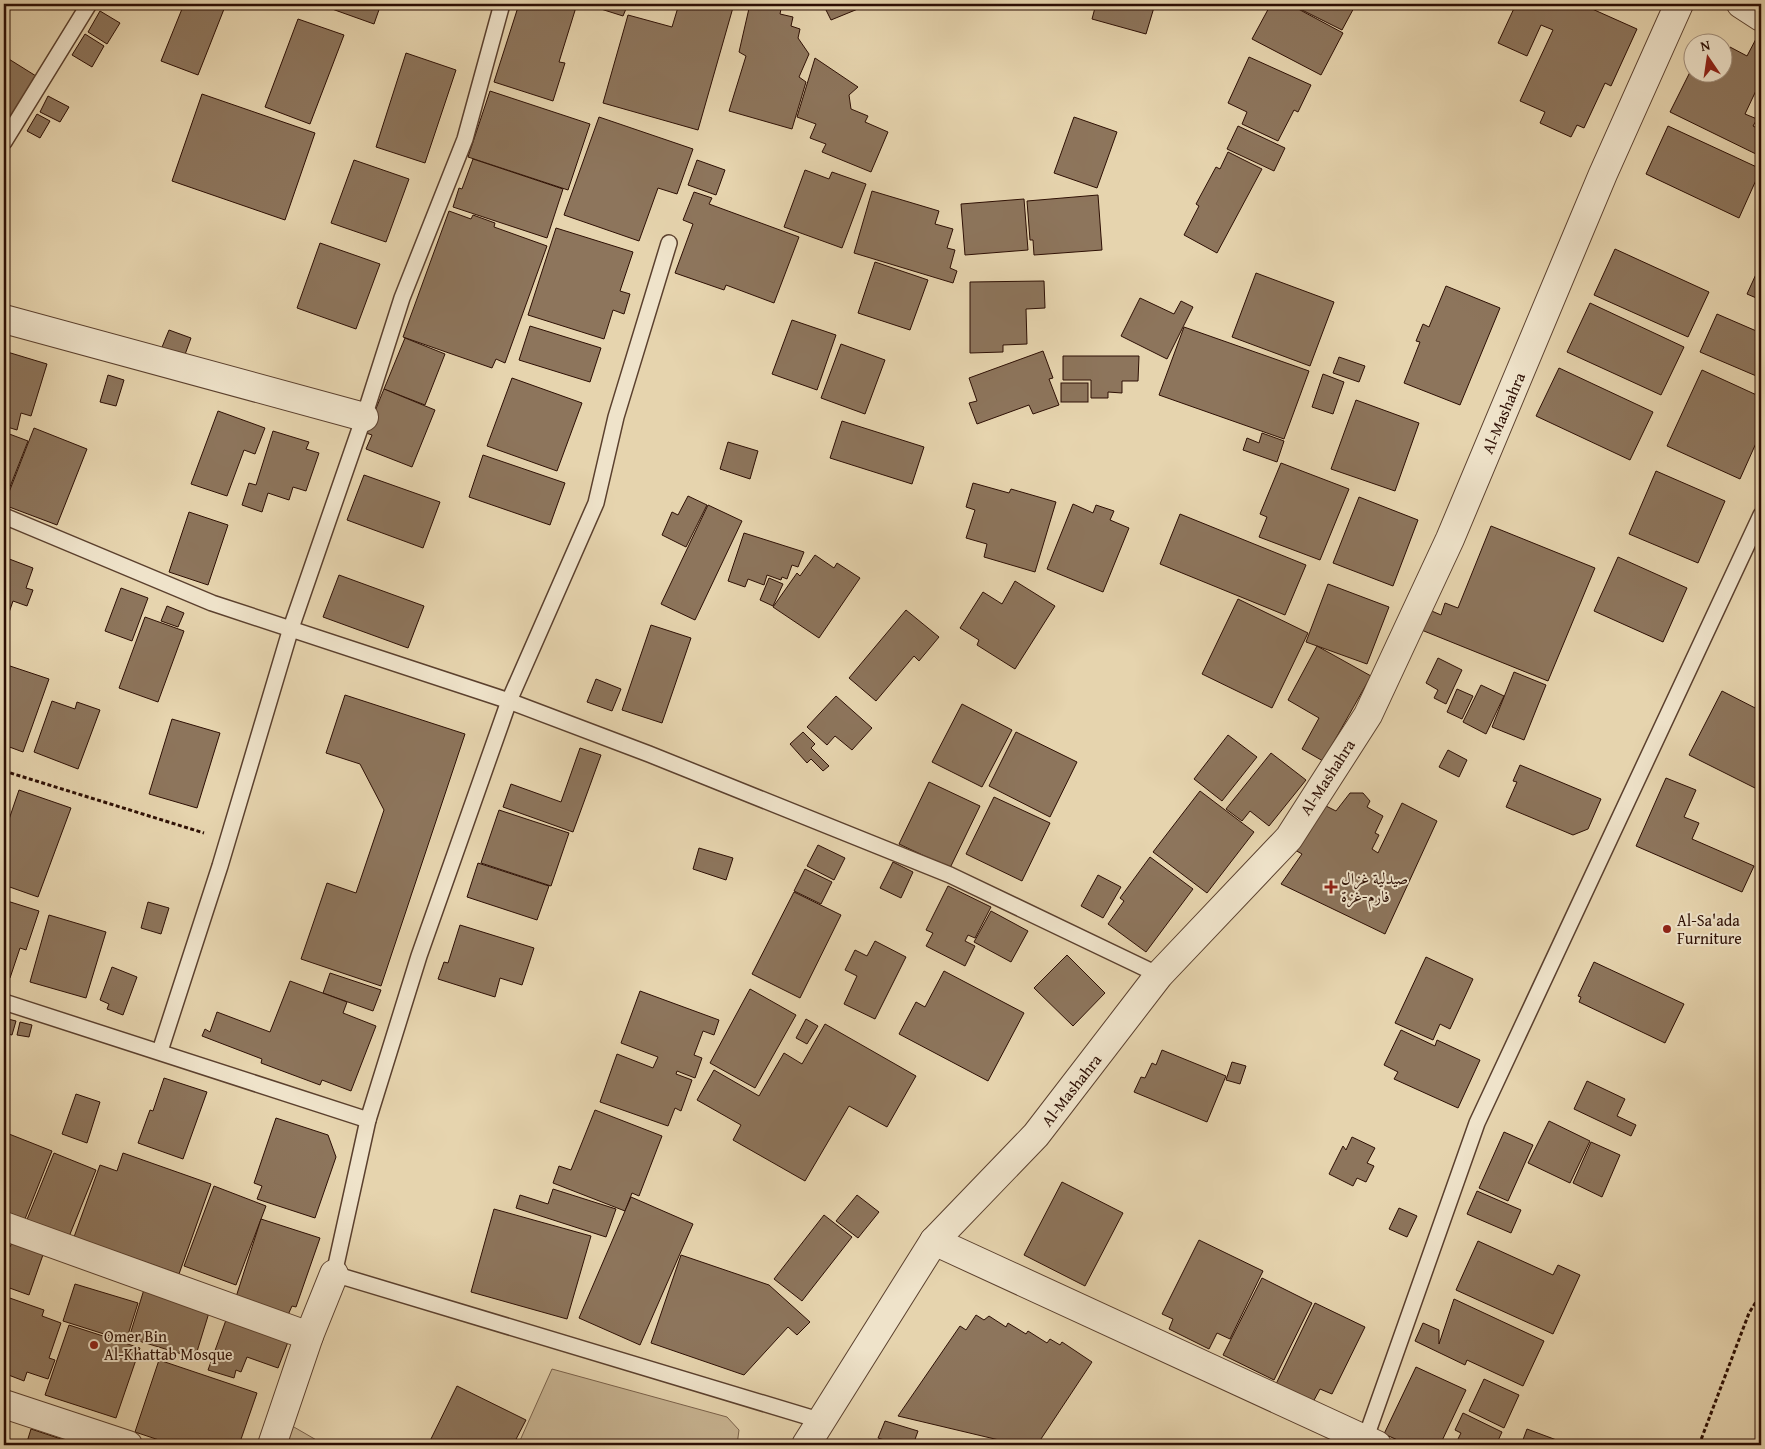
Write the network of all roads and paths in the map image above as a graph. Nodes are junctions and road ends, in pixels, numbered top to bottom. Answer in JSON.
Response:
{"nodes":[{"id":1,"x":89,"y":4,"type":"edge"},
{"id":2,"x":502,"y":4,"type":"edge"},
{"id":3,"x":1679,"y":4,"type":"edge"},
{"id":4,"x":1741,"y":4,"type":"edge"},
{"id":5,"x":1761,"y":17,"type":"edge"},
{"id":6,"x":4,"y":142,"type":"edge"},
{"id":7,"x":669,"y":244,"type":"dead end"},
{"id":8,"x":4,"y":319,"type":"edge"},
{"id":9,"x":364,"y":417,"type":"junction"},
{"id":10,"x":1761,"y":515,"type":"edge"},
{"id":11,"x":4,"y":516,"type":"edge"},
{"id":12,"x":291,"y":628,"type":"junction"},
{"id":13,"x":509,"y":701,"type":"junction"},
{"id":14,"x":4,"y":771,"type":"edge"},
{"id":15,"x":228,"y":841,"type":"junction"},
{"id":16,"x":1159,"y":975,"type":"junction"},
{"id":17,"x":4,"y":1002,"type":"edge"},
{"id":18,"x":160,"y":1051,"type":"junction"},
{"id":19,"x":368,"y":1120,"type":"junction"},
{"id":20,"x":4,"y":1226,"type":"edge"},
{"id":21,"x":934,"y":1241,"type":"junction"},
{"id":22,"x":334,"y":1274,"type":"junction"},
{"id":23,"x":1761,"y":1294,"type":"edge"},
{"id":24,"x":309,"y":1336,"type":"junction"},
{"id":25,"x":4,"y":1405,"type":"edge"},
{"id":26,"x":822,"y":1421,"type":"junction"},
{"id":27,"x":1371,"y":1442,"type":"edge"},
{"id":28,"x":128,"y":1445,"type":"edge"},
{"id":29,"x":272,"y":1445,"type":"edge"},
{"id":30,"x":806,"y":1445,"type":"edge"},
{"id":31,"x":1699,"y":1445,"type":"edge"}],
"edges":[{"from":1,"to":6,"type":"lane"},
{"from":2,"to":9,"type":"lane"},
{"from":3,"to":16,"type":"street","name":"Al-Mashahra"},
{"from":4,"to":5,"type":"street"},
{"from":7,"to":13,"type":"lane"},
{"from":8,"to":9,"type":"street"},
{"from":9,"to":12,"type":"lane"},
{"from":10,"to":27,"type":"lane"},
{"from":11,"to":12,"type":"lane"},
{"from":12,"to":13,"type":"lane"},
{"from":12,"to":15,"type":"lane"},
{"from":13,"to":16,"type":"lane"},
{"from":13,"to":19,"type":"lane"},
{"from":14,"to":15,"type":"path"},
{"from":15,"to":18,"type":"lane"},
{"from":16,"to":21,"type":"street","name":"Al-Mashahra"},
{"from":17,"to":18,"type":"lane"},
{"from":18,"to":19,"type":"lane"},
{"from":19,"to":22,"type":"lane"},
{"from":20,"to":24,"type":"street"},
{"from":21,"to":26,"type":"street","name":"Al-Mashahra"},
{"from":21,"to":27,"type":"street"},
{"from":22,"to":24,"type":"street"},
{"from":22,"to":26,"type":"lane"},
{"from":23,"to":31,"type":"path"},
{"from":24,"to":29,"type":"street"},
{"from":25,"to":28,"type":"street"},
{"from":26,"to":30,"type":"street","name":"Al-Mashahra"}]}
